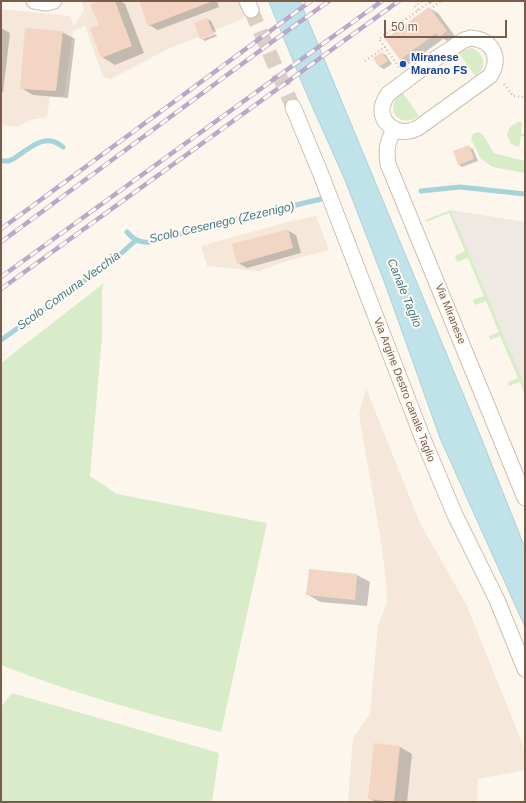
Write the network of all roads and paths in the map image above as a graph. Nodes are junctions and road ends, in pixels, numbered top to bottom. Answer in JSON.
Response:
{"nodes":[{"id":1,"x":34,"y":1,"type":"edge"},
{"id":2,"x":54,"y":1,"type":"edge"},
{"id":3,"x":422,"y":1,"type":"edge"},
{"id":4,"x":431,"y":1,"type":"edge"},
{"id":5,"x":441,"y":1,"type":"edge"},
{"id":6,"x":433,"y":7,"type":"dead end"},
{"id":7,"x":418,"y":10,"type":"junction"},
{"id":8,"x":384,"y":47,"type":"junction"},
{"id":9,"x":364,"y":62,"type":"dead end"},
{"id":10,"x":405,"y":64,"type":"dead end"},
{"id":11,"x":503,"y":84,"type":"dead end"},
{"id":12,"x":525,"y":97,"type":"edge"},
{"id":13,"x":293,"y":107,"type":"tunnel mouth"},
{"id":14,"x":394,"y":130,"type":"junction"},
{"id":15,"x":525,"y":498,"type":"edge"},
{"id":16,"x":525,"y":669,"type":"edge"}],
"edges":[{"from":1,"to":2,"type":"street"},
{"from":3,"to":7,"type":"path"},
{"from":4,"to":7,"type":"path"},
{"from":5,"to":6,"type":"path"},
{"from":7,"to":8,"type":"path"},
{"from":8,"to":9,"type":"path"},
{"from":8,"to":10,"type":"path"},
{"from":11,"to":12,"type":"path"},
{"from":13,"to":16,"type":"street","name":"Via Argine Destro canale Taglio"},
{"from":14,"to":14,"type":"street"},
{"from":14,"to":15,"type":"street","name":"Via Miranese"}]}
